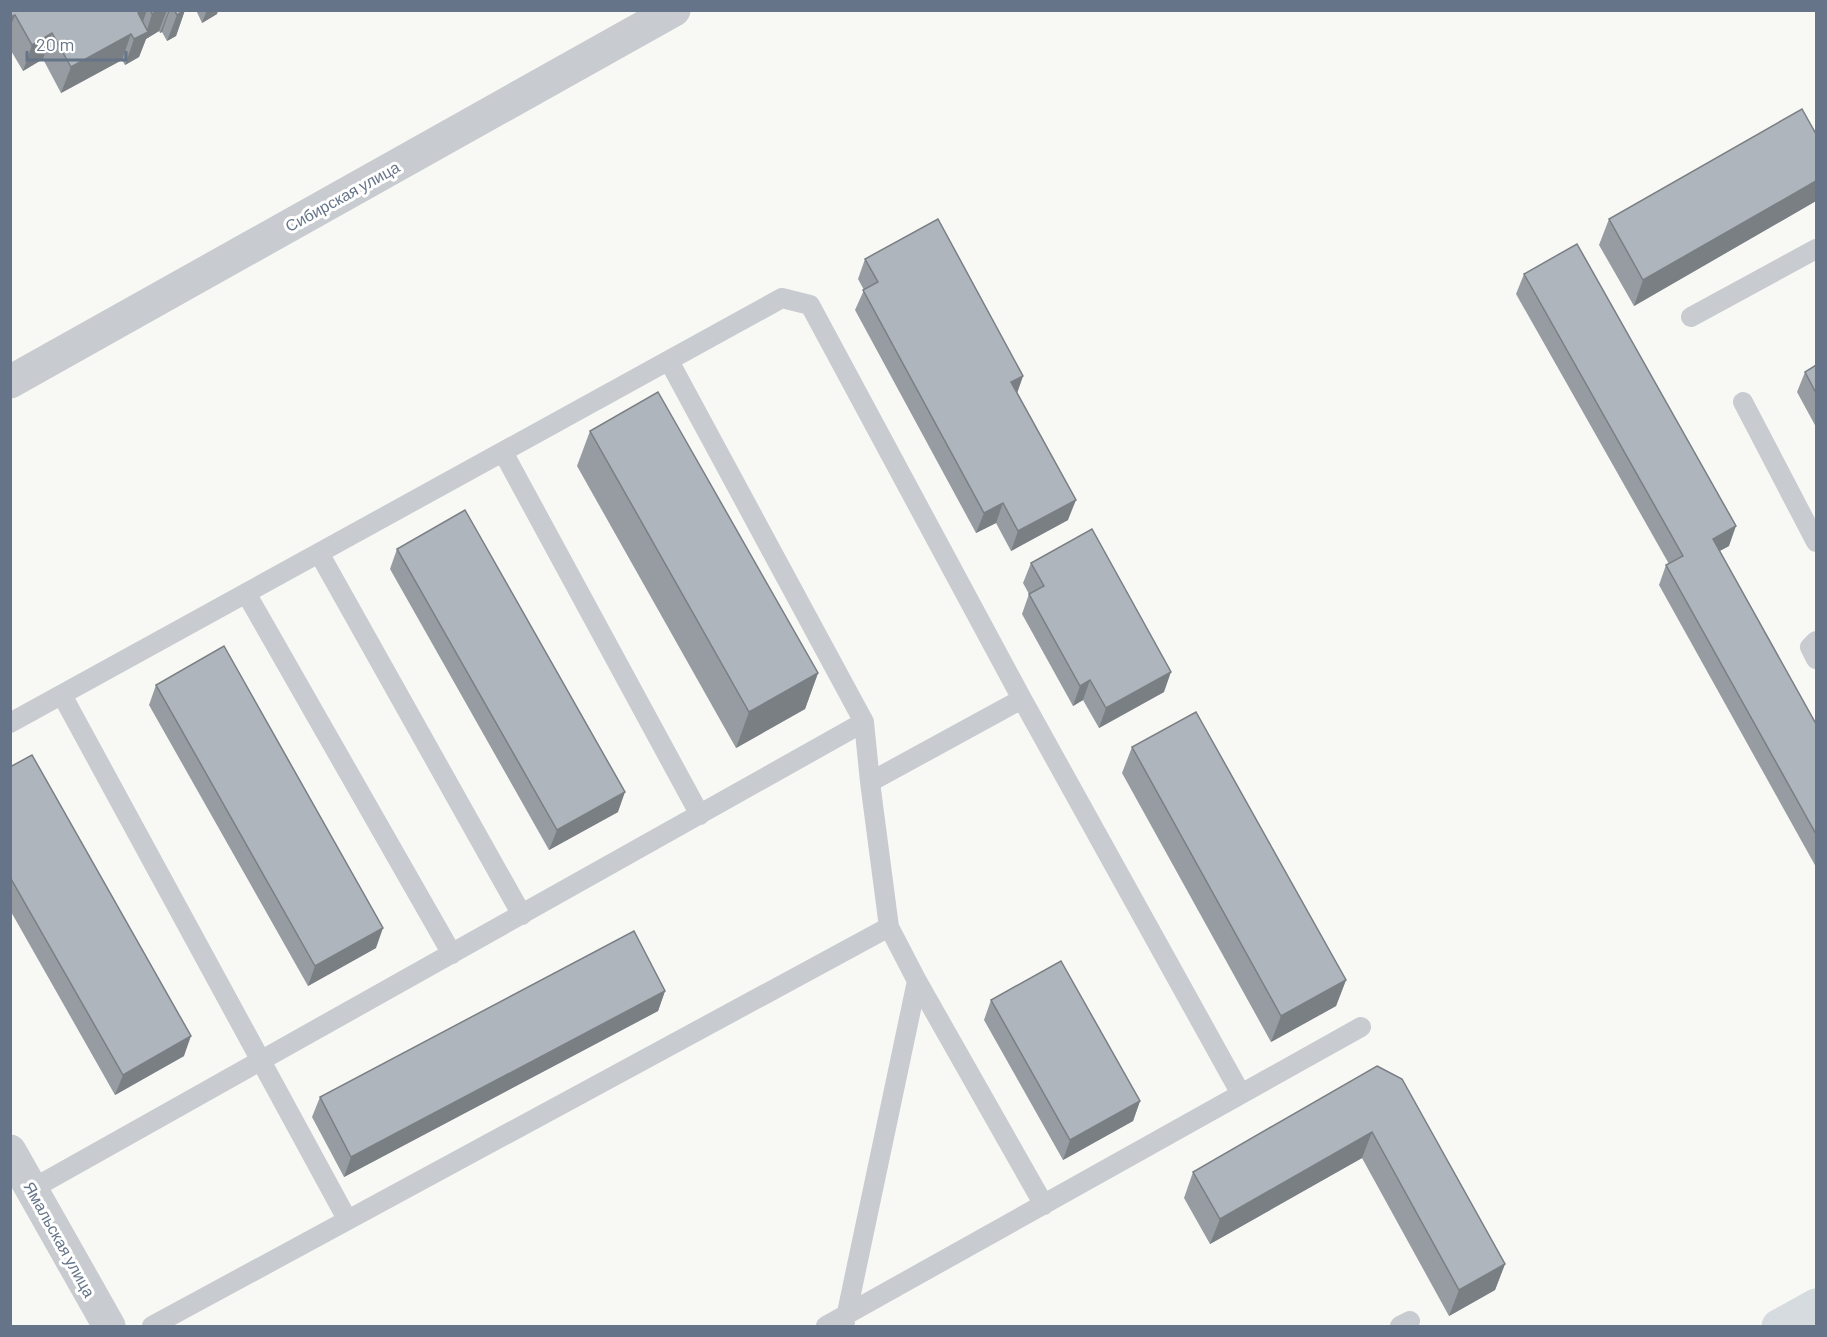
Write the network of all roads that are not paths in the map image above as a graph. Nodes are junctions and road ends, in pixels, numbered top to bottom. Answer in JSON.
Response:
{"nodes":[{"id":1,"x":674,"y":10,"type":"edge"},
{"id":2,"x":1816,"y":249,"type":"edge"},
{"id":3,"x":1690,"y":317,"type":"dead end"},
{"id":4,"x":669,"y":361,"type":"junction"},
{"id":5,"x":10,"y":382,"type":"edge"},
{"id":6,"x":1743,"y":402,"type":"dead end"},
{"id":7,"x":503,"y":452,"type":"junction"},
{"id":8,"x":1816,"y":542,"type":"edge"},
{"id":9,"x":319,"y":553,"type":"junction"},
{"id":10,"x":246,"y":593,"type":"junction"},
{"id":11,"x":1816,"y":641,"type":"edge"},
{"id":12,"x":1816,"y":659,"type":"edge"},
{"id":13,"x":62,"y":695,"type":"junction"},
{"id":14,"x":1022,"y":699,"type":"junction"},
{"id":15,"x":864,"y":722,"type":"junction"},
{"id":16,"x":10,"y":723,"type":"edge"},
{"id":17,"x":870,"y":782,"type":"junction"},
{"id":18,"x":700,"y":814,"type":"junction"},
{"id":19,"x":522,"y":915,"type":"junction"},
{"id":20,"x":889,"y":927,"type":"junction"},
{"id":21,"x":452,"y":954,"type":"junction"},
{"id":22,"x":917,"y":981,"type":"junction"},
{"id":23,"x":1361,"y":1027,"type":"dead end"},
{"id":24,"x":262,"y":1061,"type":"junction"},
{"id":25,"x":1241,"y":1094,"type":"junction"},
{"id":26,"x":10,"y":1151,"type":"edge"},
{"id":27,"x":32,"y":1189,"type":"junction"},
{"id":28,"x":1044,"y":1205,"type":"junction"},
{"id":29,"x":347,"y":1219,"type":"junction"},
{"id":30,"x":1816,"y":1305,"type":"edge"},
{"id":31,"x":845,"y":1321,"type":"edge"},
{"id":32,"x":110,"y":1326,"type":"edge"},
{"id":33,"x":152,"y":1326,"type":"edge"},
{"id":34,"x":826,"y":1326,"type":"edge"},
{"id":35,"x":1778,"y":1326,"type":"edge"}],
"edges":[{"from":1,"to":5,"type":"street","name":"Сибирская улица"},
{"from":2,"to":3,"type":"lane"},
{"from":4,"to":7,"type":"lane"},
{"from":4,"to":14,"type":"lane"},
{"from":4,"to":15,"type":"lane"},
{"from":6,"to":8,"type":"lane"},
{"from":7,"to":9,"type":"lane"},
{"from":7,"to":18,"type":"lane"},
{"from":9,"to":10,"type":"lane"},
{"from":9,"to":19,"type":"lane"},
{"from":10,"to":13,"type":"lane"},
{"from":10,"to":21,"type":"lane"},
{"from":11,"to":12,"type":"lane"},
{"from":13,"to":16,"type":"lane"},
{"from":13,"to":24,"type":"lane"},
{"from":14,"to":17,"type":"lane"},
{"from":14,"to":25,"type":"lane"},
{"from":15,"to":17,"type":"lane"},
{"from":15,"to":18,"type":"lane"},
{"from":17,"to":20,"type":"lane"},
{"from":18,"to":19,"type":"lane"},
{"from":19,"to":21,"type":"lane"},
{"from":20,"to":22,"type":"lane"},
{"from":20,"to":29,"type":"lane"},
{"from":21,"to":24,"type":"lane"},
{"from":22,"to":28,"type":"lane"},
{"from":22,"to":31,"type":"lane"},
{"from":23,"to":25,"type":"lane"},
{"from":24,"to":27,"type":"lane"},
{"from":24,"to":29,"type":"lane"},
{"from":25,"to":28,"type":"lane"},
{"from":26,"to":27,"type":"street","name":"Ямальская улица"},
{"from":27,"to":32,"type":"street","name":"Ямальская улица"},
{"from":28,"to":31,"type":"lane"},
{"from":29,"to":33,"type":"lane"},
{"from":30,"to":35,"type":"main road"},
{"from":31,"to":34,"type":"lane"}]}
